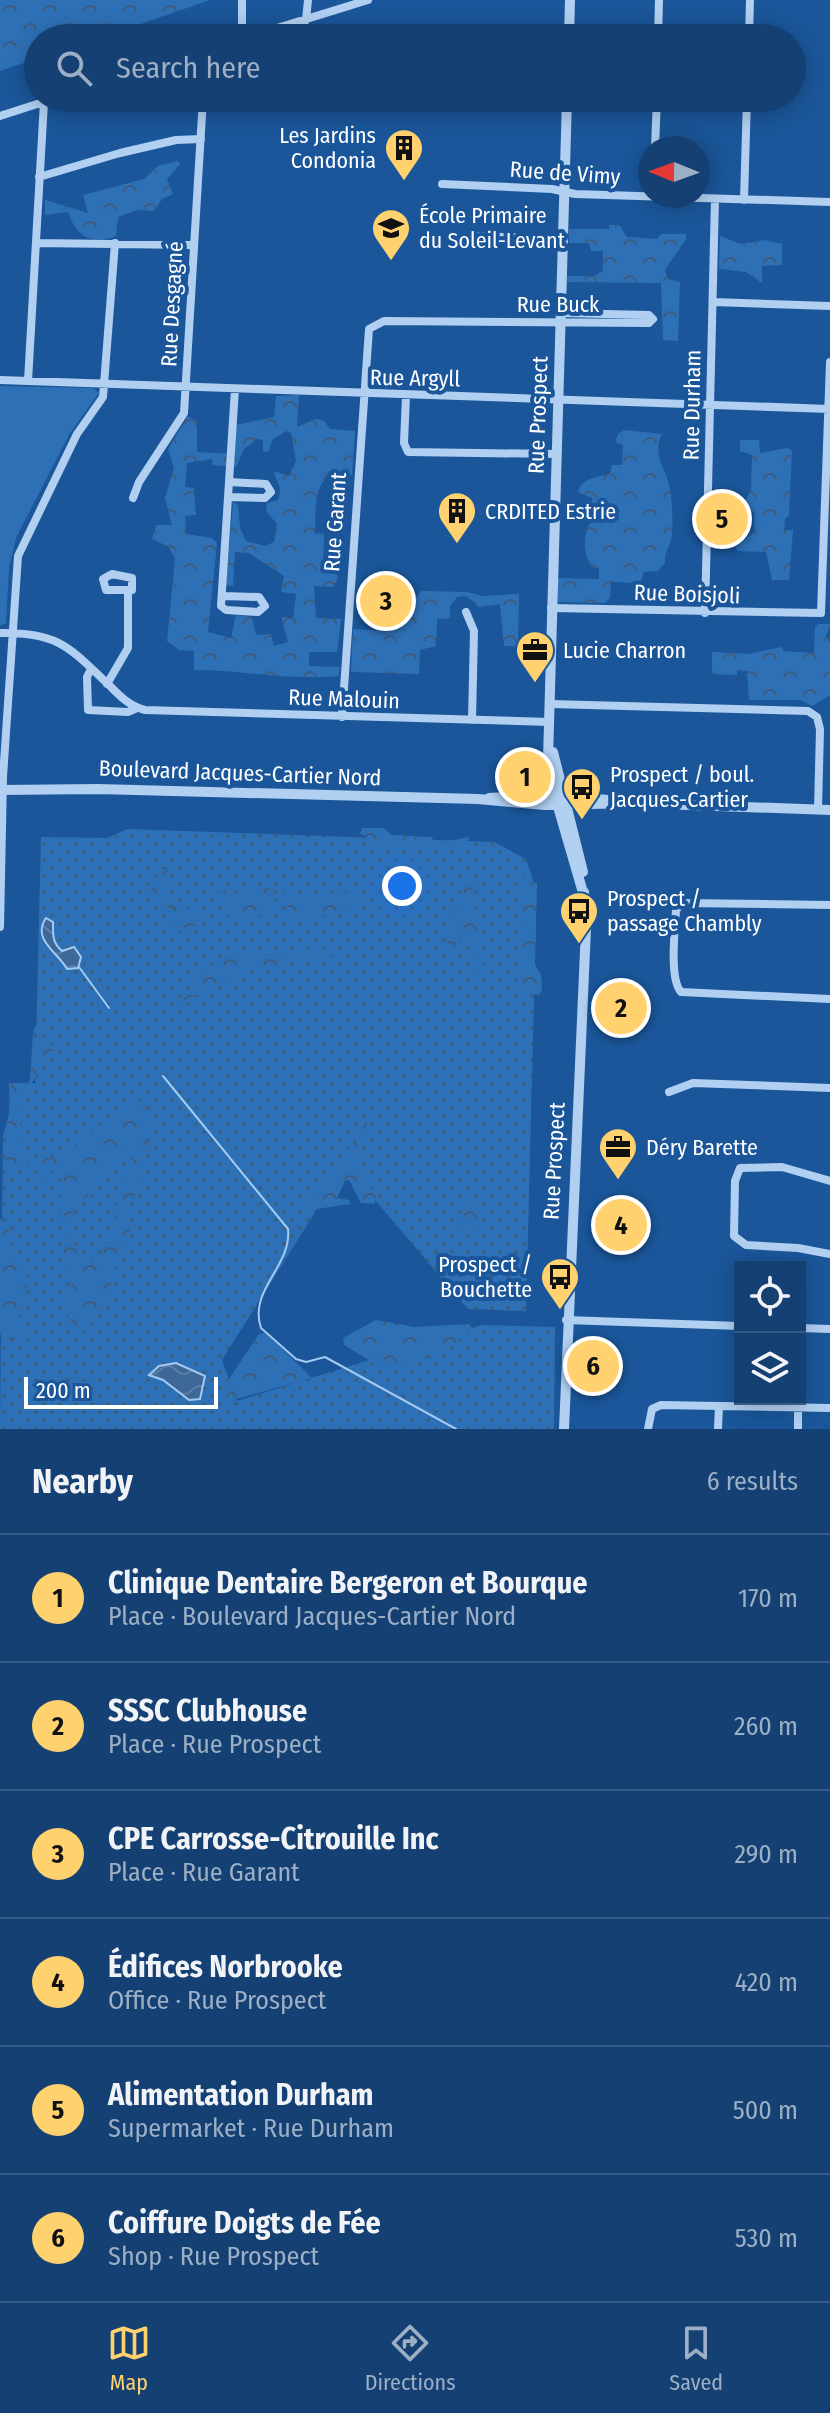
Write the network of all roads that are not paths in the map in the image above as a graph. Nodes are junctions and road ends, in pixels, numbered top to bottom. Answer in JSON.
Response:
{"nodes":[{"id":1,"x":242,"y":0,"type":"edge"},
{"id":2,"x":308,"y":0,"type":"edge"},
{"id":3,"x":368,"y":0,"type":"edge"},
{"id":4,"x":570,"y":0,"type":"edge"},
{"id":5,"x":659,"y":0,"type":"edge"},
{"id":6,"x":750,"y":0,"type":"edge"},
{"id":7,"x":306,"y":20,"type":"junction"},
{"id":8,"x":243,"y":24,"type":"edge"},
{"id":9,"x":292,"y":24,"type":"edge"},
{"id":10,"x":569,"y":24,"type":"edge"},
{"id":11,"x":658,"y":24,"type":"edge"},
{"id":12,"x":749,"y":24,"type":"edge"},
{"id":13,"x":24,"y":108,"type":"edge"},
{"id":14,"x":43,"y":112,"type":"edge"},
{"id":15,"x":202,"y":112,"type":"edge"},
{"id":16,"x":567,"y":112,"type":"edge"},
{"id":17,"x":656,"y":112,"type":"edge"},
{"id":18,"x":747,"y":112,"type":"edge"},
{"id":19,"x":0,"y":116,"type":"edge"},
{"id":20,"x":655,"y":136,"type":"edge"},
{"id":21,"x":201,"y":139,"type":"junction"},
{"id":22,"x":39,"y":177,"type":"junction"},
{"id":23,"x":442,"y":184,"type":"dead end"},
{"id":24,"x":565,"y":192,"type":"junction"},
{"id":25,"x":638,"y":195,"type":"edge"},
{"id":26,"x":710,"y":199,"type":"edge"},
{"id":27,"x":715,"y":199,"type":"junction"},
{"id":28,"x":744,"y":200,"type":"junction"},
{"id":29,"x":830,"y":202,"type":"edge"},
{"id":30,"x":475,"y":236,"type":"dead end"},
{"id":31,"x":563,"y":239,"type":"junction"},
{"id":32,"x":36,"y":243,"type":"junction"},
{"id":33,"x":115,"y":243,"type":"junction"},
{"id":34,"x":192,"y":245,"type":"junction"},
{"id":35,"x":713,"y":302,"type":"junction"},
{"id":36,"x":830,"y":306,"type":"edge"},
{"id":37,"x":561,"y":317,"type":"junction"},
{"id":38,"x":369,"y":329,"type":"joint"},
{"id":39,"x":830,"y":362,"type":"edge"},
{"id":40,"x":0,"y":380,"type":"edge"},
{"id":41,"x":28,"y":381,"type":"junction"},
{"id":42,"x":105,"y":383,"type":"junction"},
{"id":43,"x":186,"y":386,"type":"junction"},
{"id":44,"x":235,"y":389,"type":"junction"},
{"id":45,"x":362,"y":395,"type":"junction"},
{"id":46,"x":406,"y":396,"type":"junction"},
{"id":47,"x":558,"y":400,"type":"junction"},
{"id":48,"x":710,"y":407,"type":"junction"},
{"id":49,"x":829,"y":409,"type":"edge"},
{"id":50,"x":556,"y":454,"type":"junction"},
{"id":51,"x":229,"y":482,"type":"junction"},
{"id":52,"x":228,"y":497,"type":"junction"},
{"id":53,"x":133,"y":498,"type":"dead end"},
{"id":54,"x":128,"y":593,"type":"dead end"},
{"id":55,"x":222,"y":596,"type":"junction"},
{"id":56,"x":551,"y":608,"type":"junction"},
{"id":57,"x":466,"y":612,"type":"dead end"},
{"id":58,"x":705,"y":613,"type":"junction"},
{"id":59,"x":12,"y":632,"type":"junction"},
{"id":60,"x":0,"y":633,"type":"edge"},
{"id":61,"x":91,"y":669,"type":"junction"},
{"id":62,"x":107,"y":684,"type":"junction"},
{"id":63,"x":550,"y":704,"type":"junction"},
{"id":64,"x":137,"y":708,"type":"junction"},
{"id":65,"x":4,"y":711,"type":"edge"},
{"id":66,"x":342,"y":717,"type":"junction"},
{"id":67,"x":472,"y":720,"type":"junction"},
{"id":68,"x":550,"y":728,"type":"junction"},
{"id":69,"x":2,"y":790,"type":"edge"},
{"id":70,"x":561,"y":801,"type":"junction"},
{"id":71,"x":818,"y":810,"type":"junction"},
{"id":72,"x":830,"y":810,"type":"edge"},
{"id":73,"x":830,"y":905,"type":"edge"},
{"id":74,"x":0,"y":927,"type":"edge"},
{"id":75,"x":830,"y":999,"type":"edge"},
{"id":76,"x":830,"y":1088,"type":"edge"},
{"id":77,"x":669,"y":1092,"type":"dead end"},
{"id":78,"x":830,"y":1181,"type":"edge"},
{"id":79,"x":830,"y":1254,"type":"edge"},
{"id":80,"x":566,"y":1320,"type":"junction"},
{"id":81,"x":734,"y":1326,"type":"edge"},
{"id":82,"x":806,"y":1328,"type":"edge"},
{"id":83,"x":830,"y":1329,"type":"edge"},
{"id":84,"x":806,"y":1404,"type":"edge"},
{"id":85,"x":745,"y":1405,"type":"edge"},
{"id":86,"x":798,"y":1405,"type":"edge"},
{"id":87,"x":719,"y":1406,"type":"junction"},
{"id":88,"x":830,"y":1408,"type":"edge"},
{"id":89,"x":564,"y":1429,"type":"edge"},
{"id":90,"x":648,"y":1429,"type":"edge"},
{"id":91,"x":718,"y":1429,"type":"edge"},
{"id":92,"x":798,"y":1429,"type":"edge"}],
"edges":[{"from":1,"to":8,"type":"street"},
{"from":2,"to":7,"type":"street"},
{"from":3,"to":7,"type":"street"},
{"from":4,"to":10,"type":"street"},
{"from":5,"to":11,"type":"street"},
{"from":6,"to":12,"type":"street"},
{"from":7,"to":9,"type":"street"},
{"from":13,"to":19,"type":"street"},
{"from":14,"to":22,"type":"street"},
{"from":15,"to":21,"type":"street","name":"Rue Desgagné"},
{"from":16,"to":24,"type":"street","name":"Rue Prospect"},
{"from":17,"to":20,"type":"street"},
{"from":18,"to":28,"type":"street"},
{"from":21,"to":22,"type":"street"},
{"from":21,"to":34,"type":"street","name":"Rue Desgagné"},
{"from":22,"to":32,"type":"street"},
{"from":23,"to":24,"type":"street","name":"Rue de Vimy"},
{"from":24,"to":25,"type":"street","name":"Rue de Vimy"},
{"from":24,"to":31,"type":"street","name":"Rue Prospect"},
{"from":26,"to":27,"type":"street","name":"Rue de Vimy"},
{"from":27,"to":28,"type":"street","name":"Rue de Vimy"},
{"from":27,"to":35,"type":"street","name":"Rue Durham"},
{"from":28,"to":29,"type":"street","name":"Rue de Vimy"},
{"from":30,"to":31,"type":"street"},
{"from":31,"to":37,"type":"street","name":"Rue Prospect"},
{"from":32,"to":33,"type":"street"},
{"from":32,"to":41,"type":"street"},
{"from":33,"to":34,"type":"street"},
{"from":33,"to":42,"type":"street"},
{"from":34,"to":43,"type":"street","name":"Rue Desgagné"},
{"from":35,"to":36,"type":"street"},
{"from":35,"to":48,"type":"street","name":"Rue Durham"},
{"from":37,"to":37,"type":"street","name":"Rue Buck"},
{"from":37,"to":38,"type":"street","name":"Rue Buck"},
{"from":37,"to":47,"type":"street","name":"Rue Prospect"},
{"from":38,"to":45,"type":"street","name":"Rue Garant"},
{"from":39,"to":49,"type":"street"},
{"from":40,"to":41,"type":"street","name":"Rue Argyll"},
{"from":41,"to":42,"type":"street","name":"Rue Argyll"},
{"from":42,"to":43,"type":"street","name":"Rue Argyll"},
{"from":42,"to":59,"type":"street"},
{"from":43,"to":44,"type":"street","name":"Rue Argyll"},
{"from":43,"to":53,"type":"street","name":"Rue Desgagné"},
{"from":44,"to":45,"type":"street","name":"Rue Argyll"},
{"from":44,"to":51,"type":"street"},
{"from":45,"to":46,"type":"street","name":"Rue Argyll"},
{"from":45,"to":66,"type":"street","name":"Rue Garant"},
{"from":46,"to":47,"type":"street","name":"Rue Argyll"},
{"from":46,"to":50,"type":"street"},
{"from":47,"to":48,"type":"street","name":"Rue Argyll"},
{"from":47,"to":50,"type":"street","name":"Rue Prospect"},
{"from":48,"to":49,"type":"street","name":"Rue Argyll"},
{"from":48,"to":58,"type":"street","name":"Rue Durham"},
{"from":49,"to":58,"type":"street","name":"Rue Boisjoli"},
{"from":50,"to":56,"type":"street","name":"Rue Prospect"},
{"from":51,"to":52,"type":"street"},
{"from":51,"to":52,"type":"street"},
{"from":52,"to":55,"type":"street"},
{"from":54,"to":62,"type":"street"},
{"from":55,"to":55,"type":"street"},
{"from":56,"to":58,"type":"street","name":"Rue Boisjoli"},
{"from":56,"to":63,"type":"street","name":"Rue Prospect"},
{"from":57,"to":67,"type":"street"},
{"from":59,"to":60,"type":"street"},
{"from":59,"to":61,"type":"street"},
{"from":59,"to":65,"type":"street"},
{"from":61,"to":62,"type":"street"},
{"from":61,"to":64,"type":"street","name":"Rue Malouin"},
{"from":62,"to":64,"type":"street"},
{"from":63,"to":68,"type":"street","name":"Rue Prospect"},
{"from":63,"to":71,"type":"street"},
{"from":64,"to":66,"type":"street","name":"Rue Malouin"},
{"from":65,"to":69,"type":"street"},
{"from":66,"to":67,"type":"street","name":"Rue Malouin"},
{"from":67,"to":68,"type":"street","name":"Rue Malouin"},
{"from":68,"to":70,"type":"street","name":"Rue Prospect"},
{"from":69,"to":70,"type":"street","name":"Boulevard Jacques-Cartier Nord"},
{"from":69,"to":74,"type":"street"},
{"from":70,"to":71,"type":"street","name":"Boulevard Jacques-Cartier Nord"},
{"from":70,"to":80,"type":"street","name":"Rue Prospect"},
{"from":71,"to":72,"type":"street","name":"Boulevard Jacques-Cartier Nord"},
{"from":73,"to":75,"type":"street"},
{"from":76,"to":77,"type":"street"},
{"from":78,"to":79,"type":"street"},
{"from":80,"to":81,"type":"street"},
{"from":80,"to":89,"type":"street","name":"Rue Prospect"},
{"from":82,"to":83,"type":"street"},
{"from":84,"to":88,"type":"street"},
{"from":85,"to":87,"type":"street"},
{"from":86,"to":92,"type":"street"},
{"from":87,"to":90,"type":"street"},
{"from":87,"to":91,"type":"street"}]}
